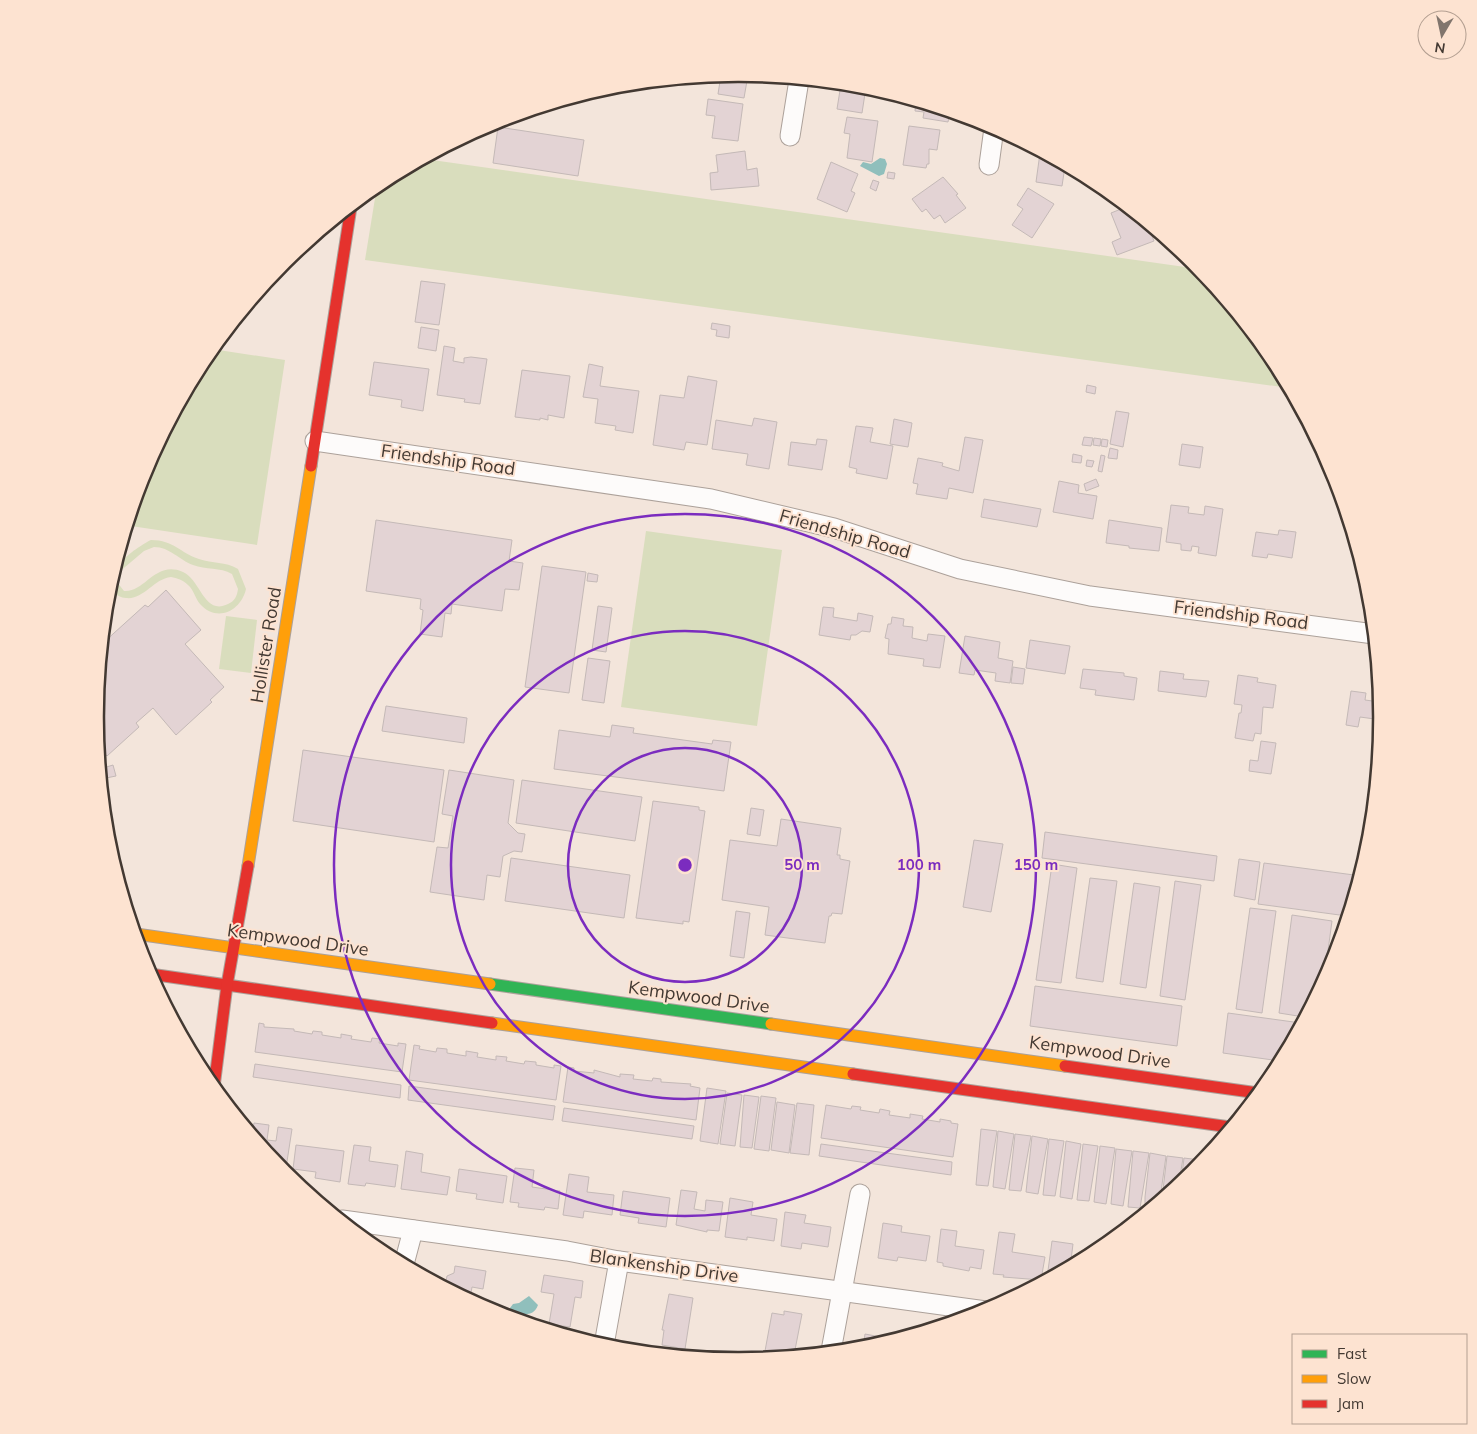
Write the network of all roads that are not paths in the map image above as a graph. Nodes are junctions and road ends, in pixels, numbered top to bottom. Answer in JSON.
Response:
{"nodes":[{"id":1,"x":798,"y":86,"type":"edge"},
{"id":2,"x":790,"y":136,"type":"dead end"},
{"id":3,"x":993,"y":136,"type":"edge"},
{"id":4,"x":989,"y":165,"type":"dead end"},
{"id":5,"x":349,"y":217,"type":"edge"},
{"id":6,"x":315,"y":441,"type":"junction"},
{"id":7,"x":1368,"y":633,"type":"edge"},
{"id":8,"x":143,"y":935,"type":"edge"},
{"id":9,"x":235,"y":949,"type":"junction"},
{"id":10,"x":159,"y":975,"type":"edge"},
{"id":11,"x":226,"y":985,"type":"junction"},
{"id":12,"x":215,"y":1076,"type":"edge"},
{"id":13,"x":1248,"y":1095,"type":"edge"},
{"id":14,"x":1223,"y":1126,"type":"edge"},
{"id":15,"x":860,"y":1194,"type":"dead end"},
{"id":16,"x":354,"y":1222,"type":"edge"},
{"id":17,"x":413,"y":1230,"type":"junction"},
{"id":18,"x":406,"y":1257,"type":"edge"},
{"id":19,"x":619,"y":1261,"type":"junction"},
{"id":20,"x":843,"y":1291,"type":"junction"},
{"id":21,"x":967,"y":1308,"type":"edge"},
{"id":22,"x":605,"y":1337,"type":"edge"},
{"id":23,"x":832,"y":1344,"type":"edge"}],
"edges":[{"from":1,"to":2,"type":"street"},
{"from":3,"to":4,"type":"street"},
{"from":5,"to":6,"type":"main road","name":"Hollister Road"},
{"from":6,"to":7,"type":"street","name":"Friendship Road"},
{"from":6,"to":9,"type":"main road","name":"Hollister Road"},
{"from":8,"to":9,"type":"main road","name":"Kempwood Drive"},
{"from":9,"to":11,"type":"main road","name":"Hollister Road"},
{"from":9,"to":13,"type":"main road","name":"Kempwood Drive"},
{"from":10,"to":11,"type":"main road"},
{"from":11,"to":12,"type":"main road","name":"Hollister Road"},
{"from":11,"to":14,"type":"main road"},
{"from":15,"to":20,"type":"street"},
{"from":16,"to":17,"type":"street","name":"Blankenship Drive"},
{"from":17,"to":18,"type":"street"},
{"from":17,"to":19,"type":"street","name":"Blankenship Drive"},
{"from":19,"to":20,"type":"street","name":"Blankenship Drive"},
{"from":19,"to":22,"type":"street"},
{"from":20,"to":21,"type":"street","name":"Blankenship Drive"},
{"from":20,"to":23,"type":"street"}]}
